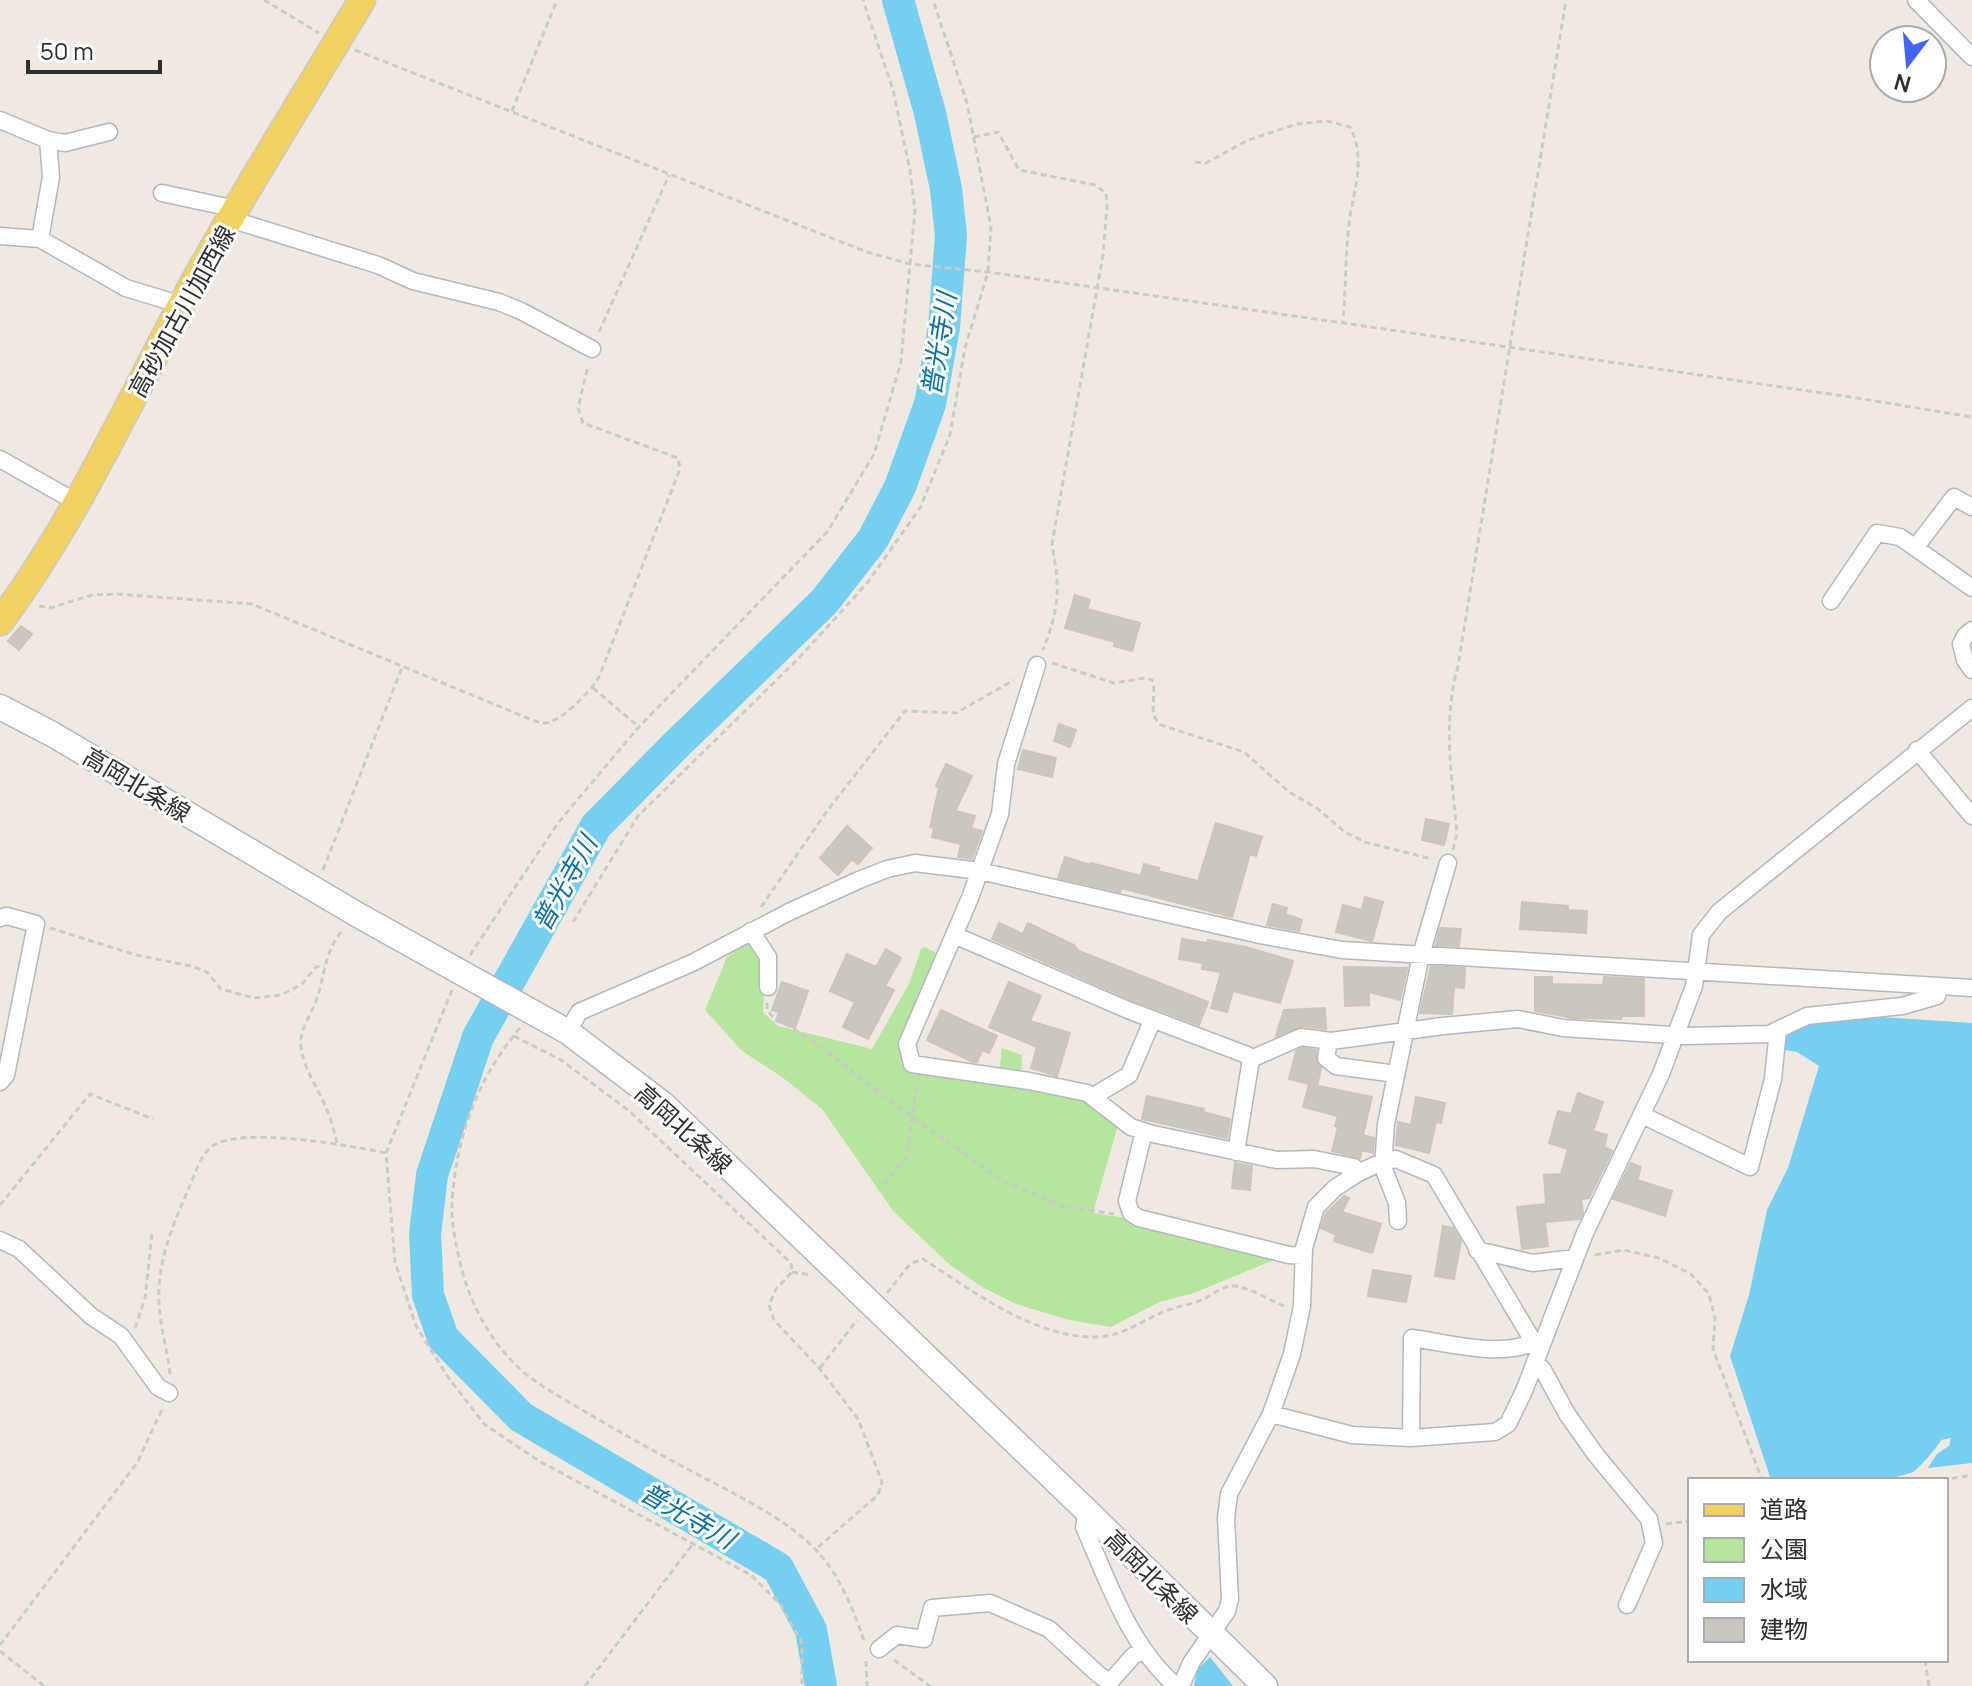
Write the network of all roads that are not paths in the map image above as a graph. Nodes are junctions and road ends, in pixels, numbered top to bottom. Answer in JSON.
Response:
{"nodes":[{"id":1,"x":362,"y":0,"type":"edge"},
{"id":2,"x":1916,"y":0,"type":"edge"},
{"id":3,"x":1972,"y":57,"type":"edge"},
{"id":4,"x":0,"y":120,"type":"edge"},
{"id":5,"x":109,"y":132,"type":"dead end"},
{"id":6,"x":48,"y":140,"type":"junction"},
{"id":7,"x":162,"y":193,"type":"dead end"},
{"id":8,"x":233,"y":214,"type":"junction"},
{"id":9,"x":0,"y":236,"type":"edge"},
{"id":10,"x":40,"y":239,"type":"junction"},
{"id":11,"x":182,"y":305,"type":"junction"},
{"id":12,"x":592,"y":349,"type":"road end"},
{"id":13,"x":0,"y":459,"type":"edge"},
{"id":14,"x":76,"y":502,"type":"junction"},
{"id":15,"x":1972,"y":507,"type":"edge"},
{"id":16,"x":1915,"y":548,"type":"junction"},
{"id":17,"x":1972,"y":588,"type":"edge"},
{"id":18,"x":1831,"y":601,"type":"dead end"},
{"id":19,"x":8,"y":611,"type":"edge"},
{"id":20,"x":1972,"y":630,"type":"edge"},
{"id":21,"x":1037,"y":665,"type":"road end"},
{"id":22,"x":1972,"y":670,"type":"edge"},
{"id":23,"x":0,"y":707,"type":"edge"},
{"id":24,"x":1972,"y":708,"type":"edge"},
{"id":25,"x":1917,"y":750,"type":"junction"},
{"id":26,"x":1972,"y":816,"type":"edge"},
{"id":27,"x":1448,"y":863,"type":"road end"},
{"id":28,"x":980,"y":871,"type":"junction"},
{"id":29,"x":0,"y":918,"type":"edge"},
{"id":30,"x":751,"y":931,"type":"junction"},
{"id":31,"x":954,"y":935,"type":"junction"},
{"id":32,"x":1421,"y":955,"type":"junction"},
{"id":33,"x":1697,"y":971,"type":"junction"},
{"id":34,"x":1939,"y":986,"type":"junction"},
{"id":35,"x":768,"y":987,"type":"road end"},
{"id":36,"x":1972,"y":988,"type":"edge"},
{"id":37,"x":1153,"y":1019,"type":"junction"},
{"id":38,"x":1778,"y":1030,"type":"junction"},
{"id":39,"x":568,"y":1032,"type":"junction"},
{"id":40,"x":1405,"y":1032,"type":"junction"},
{"id":41,"x":1678,"y":1034,"type":"junction"},
{"id":42,"x":1329,"y":1041,"type":"junction"},
{"id":43,"x":1251,"y":1059,"type":"junction"},
{"id":44,"x":1396,"y":1074,"type":"junction"},
{"id":45,"x":0,"y":1082,"type":"edge"},
{"id":46,"x":1092,"y":1097,"type":"junction"},
{"id":47,"x":1642,"y":1115,"type":"junction"},
{"id":48,"x":1144,"y":1131,"type":"junction"},
{"id":49,"x":1236,"y":1152,"type":"junction"},
{"id":50,"x":1384,"y":1161,"type":"junction"},
{"id":51,"x":1358,"y":1173,"type":"junction"},
{"id":52,"x":1398,"y":1221,"type":"dead end"},
{"id":53,"x":0,"y":1240,"type":"edge"},
{"id":54,"x":1477,"y":1250,"type":"junction"},
{"id":55,"x":1303,"y":1256,"type":"junction"},
{"id":56,"x":1575,"y":1258,"type":"junction"},
{"id":57,"x":1536,"y":1351,"type":"junction"},
{"id":58,"x":169,"y":1393,"type":"road end"},
{"id":59,"x":1271,"y":1414,"type":"junction"},
{"id":60,"x":1411,"y":1438,"type":"junction"},
{"id":61,"x":1087,"y":1511,"type":"junction"},
{"id":62,"x":1627,"y":1605,"type":"dead end"},
{"id":63,"x":1212,"y":1635,"type":"junction"},
{"id":64,"x":869,"y":1649,"type":"road end"},
{"id":65,"x":1144,"y":1650,"type":"junction"},
{"id":66,"x":1179,"y":1686,"type":"edge"},
{"id":67,"x":1265,"y":1686,"type":"edge"}],
"edges":[{"from":1,"to":8,"type":"main road","name":"高砂加古川加西線"},
{"from":2,"to":3,"type":"street"},
{"from":4,"to":6,"type":"street"},
{"from":5,"to":6,"type":"street"},
{"from":6,"to":10,"type":"street"},
{"from":7,"to":8,"type":"street"},
{"from":8,"to":11,"type":"main road","name":"高砂加古川加西線"},
{"from":8,"to":12,"type":"street"},
{"from":9,"to":10,"type":"street"},
{"from":10,"to":11,"type":"street"},
{"from":11,"to":14,"type":"main road","name":"高砂加古川加西線"},
{"from":13,"to":14,"type":"street"},
{"from":14,"to":19,"type":"main road","name":"高砂加古川加西線"},
{"from":15,"to":16,"type":"street"},
{"from":16,"to":17,"type":"street"},
{"from":16,"to":18,"type":"street"},
{"from":20,"to":22,"type":"street"},
{"from":21,"to":28,"type":"street"},
{"from":23,"to":39,"type":"main road","name":"高岡北条線"},
{"from":24,"to":25,"type":"street"},
{"from":25,"to":26,"type":"street"},
{"from":25,"to":33,"type":"street"},
{"from":27,"to":32,"type":"street"},
{"from":28,"to":30,"type":"street"},
{"from":28,"to":31,"type":"street"},
{"from":28,"to":32,"type":"street"},
{"from":29,"to":45,"type":"street"},
{"from":30,"to":35,"type":"street"},
{"from":30,"to":39,"type":"street"},
{"from":31,"to":37,"type":"street"},
{"from":31,"to":46,"type":"street"},
{"from":32,"to":33,"type":"street"},
{"from":32,"to":40,"type":"street"},
{"from":33,"to":34,"type":"street"},
{"from":33,"to":41,"type":"street"},
{"from":34,"to":36,"type":"street"},
{"from":34,"to":38,"type":"street"},
{"from":37,"to":43,"type":"street"},
{"from":37,"to":46,"type":"street"},
{"from":38,"to":41,"type":"street"},
{"from":38,"to":47,"type":"street"},
{"from":39,"to":61,"type":"main road","name":"高岡北条線"},
{"from":40,"to":41,"type":"street"},
{"from":40,"to":42,"type":"street"},
{"from":40,"to":44,"type":"street"},
{"from":41,"to":47,"type":"street"},
{"from":42,"to":43,"type":"street"},
{"from":42,"to":44,"type":"street"},
{"from":43,"to":49,"type":"street"},
{"from":44,"to":50,"type":"street"},
{"from":46,"to":48,"type":"street"},
{"from":47,"to":56,"type":"street"},
{"from":48,"to":49,"type":"street"},
{"from":48,"to":55,"type":"street"},
{"from":49,"to":51,"type":"street"},
{"from":50,"to":51,"type":"street"},
{"from":50,"to":52,"type":"street"},
{"from":50,"to":54,"type":"street"},
{"from":51,"to":55,"type":"street"},
{"from":53,"to":58,"type":"street"},
{"from":54,"to":56,"type":"street"},
{"from":54,"to":57,"type":"street"},
{"from":55,"to":59,"type":"street"},
{"from":56,"to":57,"type":"street"},
{"from":57,"to":60,"type":"street"},
{"from":57,"to":60,"type":"street"},
{"from":57,"to":62,"type":"street"},
{"from":59,"to":60,"type":"street"},
{"from":59,"to":63,"type":"street"},
{"from":61,"to":63,"type":"main road","name":"高岡北条線"},
{"from":61,"to":65,"type":"street"},
{"from":63,"to":66,"type":"street"},
{"from":63,"to":67,"type":"main road","name":"高岡北条線"},
{"from":64,"to":65,"type":"street"},
{"from":65,"to":66,"type":"street"}]}
